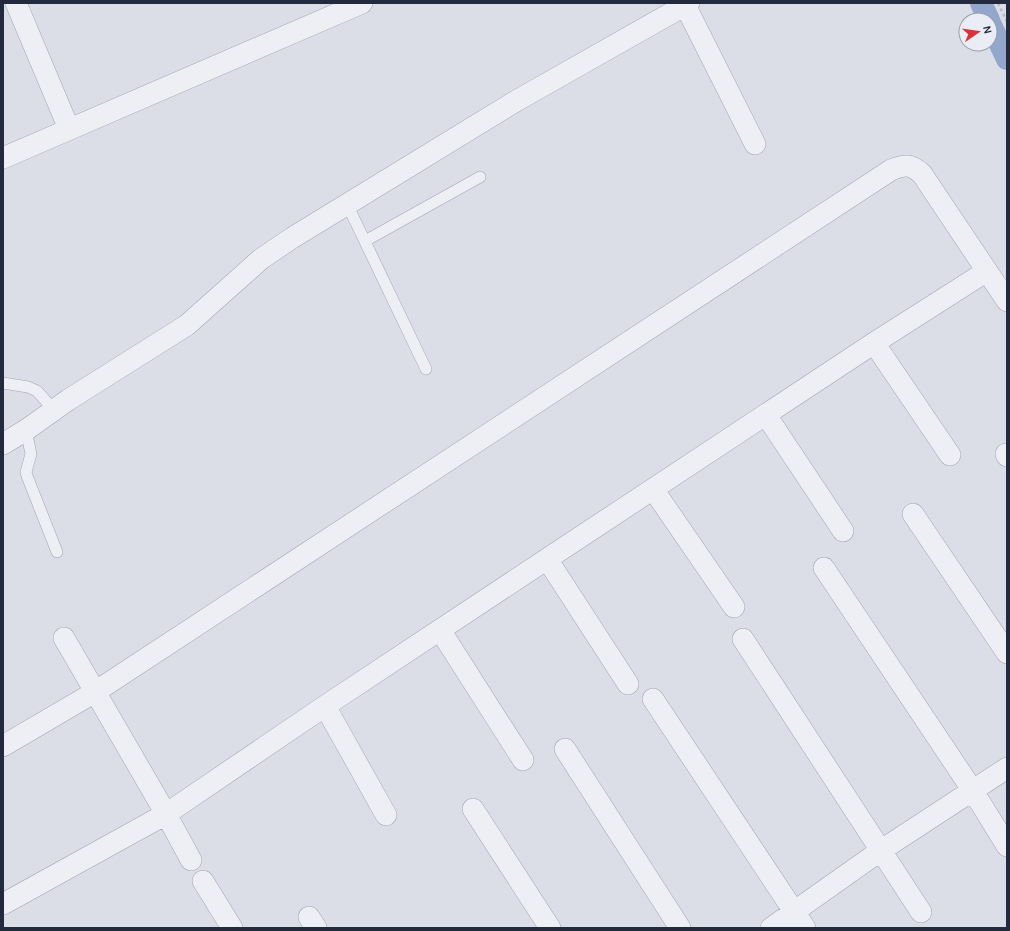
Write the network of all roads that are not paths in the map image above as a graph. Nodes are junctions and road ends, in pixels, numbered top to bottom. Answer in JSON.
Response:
{"nodes":[{"id":1,"x":16,"y":3,"type":"edge"},
{"id":2,"x":362,"y":3,"type":"edge"},
{"id":3,"x":686,"y":4,"type":"edge"},
{"id":4,"x":69,"y":129,"type":"junction"},
{"id":5,"x":755,"y":144,"type":"dead end"},
{"id":6,"x":3,"y":158,"type":"edge"},
{"id":7,"x":480,"y":177,"type":"dead end"},
{"id":8,"x":347,"y":204,"type":"junction"},
{"id":9,"x":365,"y":241,"type":"junction"},
{"id":10,"x":987,"y":271,"type":"junction"},
{"id":11,"x":1007,"y":301,"type":"edge"},
{"id":12,"x":874,"y":343,"type":"junction"},
{"id":13,"x":426,"y":369,"type":"dead end"},
{"id":14,"x":3,"y":383,"type":"edge"},
{"id":15,"x":54,"y":410,"type":"junction"},
{"id":16,"x":766,"y":415,"type":"junction"},
{"id":17,"x":26,"y":430,"type":"junction"},
{"id":18,"x":3,"y":444,"type":"edge"},
{"id":19,"x":950,"y":455,"type":"dead end"},
{"id":20,"x":653,"y":489,"type":"junction"},
{"id":21,"x":913,"y":514,"type":"dead end"},
{"id":22,"x":843,"y":530,"type":"dead end"},
{"id":23,"x":57,"y":552,"type":"dead end"},
{"id":24,"x":547,"y":559,"type":"junction"},
{"id":25,"x":824,"y":568,"type":"dead end"},
{"id":26,"x":734,"y":607,"type":"dead end"},
{"id":27,"x":440,"y":630,"type":"junction"},
{"id":28,"x":64,"y":638,"type":"dead end"},
{"id":29,"x":743,"y":638,"type":"dead end"},
{"id":30,"x":1007,"y":652,"type":"edge"},
{"id":31,"x":628,"y":684,"type":"dead end"},
{"id":32,"x":95,"y":692,"type":"junction"},
{"id":33,"x":653,"y":699,"type":"dead end"},
{"id":34,"x":325,"y":706,"type":"junction"},
{"id":35,"x":3,"y":746,"type":"edge"},
{"id":36,"x":565,"y":749,"type":"dead end"},
{"id":37,"x":523,"y":760,"type":"dead end"},
{"id":38,"x":1007,"y":768,"type":"edge"},
{"id":39,"x":973,"y":791,"type":"junction"},
{"id":40,"x":473,"y":809,"type":"dead end"},
{"id":41,"x":166,"y":814,"type":"junction"},
{"id":42,"x":386,"y":815,"type":"dead end"},
{"id":43,"x":1007,"y":846,"type":"edge"},
{"id":44,"x":880,"y":851,"type":"junction"},
{"id":45,"x":191,"y":860,"type":"dead end"},
{"id":46,"x":203,"y":881,"type":"dead end"},
{"id":47,"x":3,"y":904,"type":"edge"},
{"id":48,"x":921,"y":912,"type":"dead end"},
{"id":49,"x":800,"y":920,"type":"edge"},
{"id":50,"x":226,"y":926,"type":"edge"},
{"id":51,"x":550,"y":928,"type":"edge"},
{"id":52,"x":680,"y":928,"type":"edge"},
{"id":53,"x":771,"y":928,"type":"edge"}],
"edges":[{"from":1,"to":4,"type":"street"},
{"from":2,"to":4,"type":"street"},
{"from":3,"to":5,"type":"street"},
{"from":3,"to":8,"type":"street"},
{"from":4,"to":6,"type":"street"},
{"from":7,"to":9,"type":"lane"},
{"from":8,"to":9,"type":"lane"},
{"from":8,"to":15,"type":"street"},
{"from":9,"to":13,"type":"lane"},
{"from":10,"to":11,"type":"street"},
{"from":10,"to":12,"type":"street"},
{"from":10,"to":32,"type":"street"},
{"from":12,"to":16,"type":"street"},
{"from":12,"to":19,"type":"street"},
{"from":14,"to":15,"type":"lane"},
{"from":15,"to":17,"type":"street"},
{"from":16,"to":20,"type":"street"},
{"from":16,"to":22,"type":"street"},
{"from":17,"to":18,"type":"street"},
{"from":17,"to":23,"type":"lane"},
{"from":20,"to":24,"type":"street"},
{"from":20,"to":26,"type":"street"},
{"from":21,"to":30,"type":"street"},
{"from":24,"to":27,"type":"street"},
{"from":24,"to":31,"type":"street"},
{"from":25,"to":39,"type":"street"},
{"from":27,"to":34,"type":"street"},
{"from":27,"to":37,"type":"street"},
{"from":28,"to":32,"type":"street"},
{"from":29,"to":44,"type":"street"},
{"from":32,"to":35,"type":"street"},
{"from":32,"to":41,"type":"street"},
{"from":33,"to":49,"type":"street"},
{"from":34,"to":41,"type":"street"},
{"from":34,"to":42,"type":"street"},
{"from":36,"to":52,"type":"street"},
{"from":38,"to":39,"type":"street"},
{"from":39,"to":43,"type":"street"},
{"from":39,"to":44,"type":"street"},
{"from":40,"to":51,"type":"street"},
{"from":41,"to":45,"type":"street"},
{"from":41,"to":47,"type":"street"},
{"from":44,"to":48,"type":"street"},
{"from":44,"to":49,"type":"street"},
{"from":46,"to":50,"type":"street"},
{"from":49,"to":53,"type":"street"}]}
